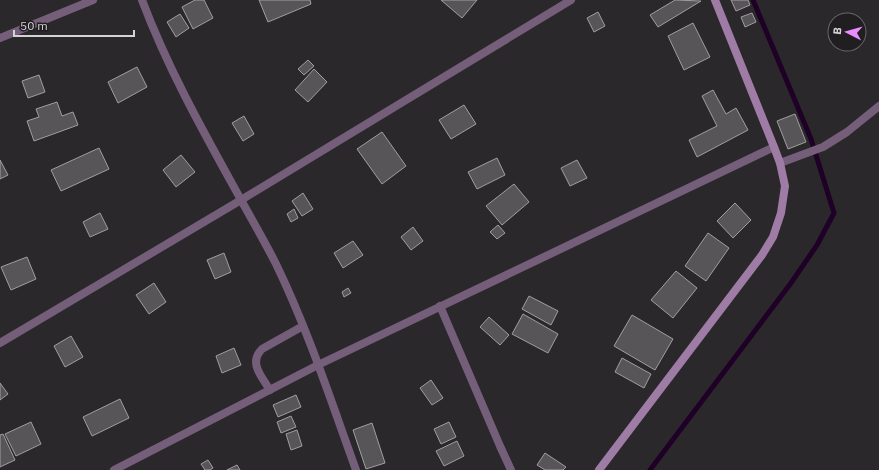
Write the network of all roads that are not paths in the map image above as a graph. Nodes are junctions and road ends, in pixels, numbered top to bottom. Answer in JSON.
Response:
{"nodes":[{"id":1,"x":93,"y":0,"type":"edge"},
{"id":2,"x":142,"y":0,"type":"edge"},
{"id":3,"x":571,"y":0,"type":"edge"},
{"id":4,"x":715,"y":0,"type":"edge"},
{"id":5,"x":1,"y":36,"type":"edge"},
{"id":6,"x":879,"y":106,"type":"edge"},
{"id":7,"x":774,"y":147,"type":"junction"},
{"id":8,"x":780,"y":163,"type":"junction"},
{"id":9,"x":241,"y":200,"type":"junction"},
{"id":10,"x":440,"y":306,"type":"junction"},
{"id":11,"x":303,"y":326,"type":"junction"},
{"id":12,"x":0,"y":343,"type":"edge"},
{"id":13,"x":318,"y":365,"type":"junction"},
{"id":14,"x":270,"y":390,"type":"junction"},
{"id":15,"x":114,"y":470,"type":"edge"},
{"id":16,"x":356,"y":470,"type":"edge"},
{"id":17,"x":511,"y":470,"type":"edge"},
{"id":18,"x":598,"y":470,"type":"edge"}],
"edges":[{"from":1,"to":5,"type":"street"},
{"from":2,"to":9,"type":"street"},
{"from":3,"to":9,"type":"street"},
{"from":4,"to":7,"type":"main road"},
{"from":6,"to":8,"type":"street"},
{"from":7,"to":8,"type":"main road"},
{"from":7,"to":10,"type":"street"},
{"from":8,"to":18,"type":"main road"},
{"from":9,"to":11,"type":"street"},
{"from":9,"to":12,"type":"street"},
{"from":10,"to":13,"type":"street"},
{"from":10,"to":17,"type":"street"},
{"from":11,"to":13,"type":"street"},
{"from":11,"to":14,"type":"street"},
{"from":13,"to":14,"type":"street"},
{"from":13,"to":16,"type":"street"},
{"from":14,"to":15,"type":"street"}]}
